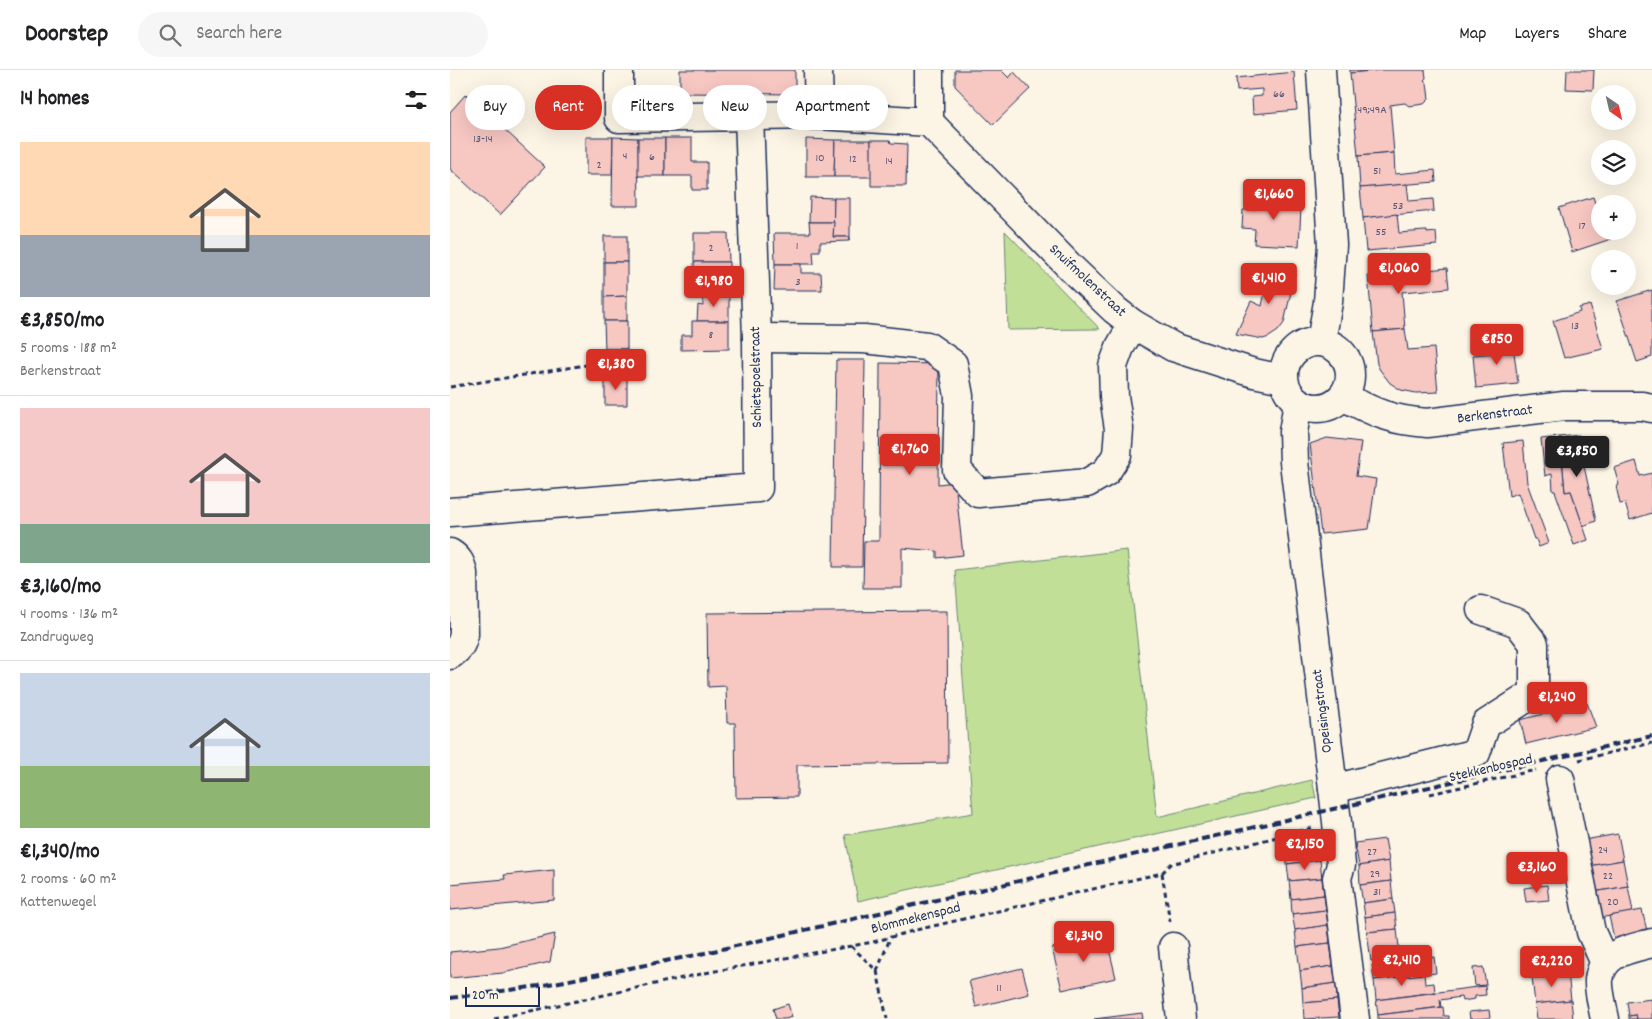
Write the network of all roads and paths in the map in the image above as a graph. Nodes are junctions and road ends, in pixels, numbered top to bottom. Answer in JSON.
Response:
{"nodes":[{"id":1,"x":619,"y":70,"type":"edge"},
{"id":2,"x":818,"y":70,"type":"edge"},
{"id":3,"x":929,"y":70,"type":"edge"},
{"id":4,"x":1320,"y":70,"type":"edge"},
{"id":5,"x":818,"y":85,"type":"edge"},
{"id":6,"x":703,"y":117,"type":"edge"},
{"id":7,"x":888,"y":119,"type":"edge"},
{"id":8,"x":929,"y":122,"type":"junction"},
{"id":9,"x":750,"y":130,"type":"edge"},
{"id":10,"x":1133,"y":324,"type":"junction"},
{"id":11,"x":757,"y":338,"type":"junction"},
{"id":12,"x":1322,"y":342,"type":"junction"},
{"id":13,"x":592,"y":364,"type":"dead end"},
{"id":14,"x":1283,"y":379,"type":"junction"},
{"id":15,"x":450,"y":386,"type":"edge"},
{"id":16,"x":1343,"y":396,"type":"junction"},
{"id":17,"x":1298,"y":402,"type":"junction"},
{"id":18,"x":1652,"y":408,"type":"edge"},
{"id":19,"x":450,"y":512,"type":"edge"},
{"id":20,"x":450,"y":552,"type":"edge"},
{"id":21,"x":1481,"y":610,"type":"dead end"},
{"id":22,"x":450,"y":655,"type":"edge"},
{"id":23,"x":1652,"y":743,"type":"edge"},
{"id":24,"x":1558,"y":770,"type":"junction"},
{"id":25,"x":1333,"y":790,"type":"junction"},
{"id":26,"x":1421,"y":796,"type":"dead end"},
{"id":27,"x":1336,"y":822,"type":"junction"},
{"id":28,"x":1162,"y":874,"type":"junction"},
{"id":29,"x":892,"y":936,"type":"junction"},
{"id":30,"x":1652,"y":942,"type":"edge"},
{"id":31,"x":851,"y":946,"type":"junction"},
{"id":32,"x":1173,"y":948,"type":"joint"},
{"id":33,"x":1605,"y":963,"type":"junction"},
{"id":34,"x":876,"y":971,"type":"junction"},
{"id":35,"x":494,"y":1019,"type":"edge"},
{"id":36,"x":887,"y":1019,"type":"edge"},
{"id":37,"x":1181,"y":1019,"type":"edge"},
{"id":38,"x":1355,"y":1019,"type":"edge"},
{"id":39,"x":1604,"y":1019,"type":"edge"}],
"edges":[{"from":1,"to":6,"type":"street"},
{"from":2,"to":5,"type":"street"},
{"from":3,"to":8,"type":"street"},
{"from":4,"to":12,"type":"street"},
{"from":7,"to":8,"type":"street"},
{"from":8,"to":10,"type":"street","name":"Snuifmolenstraat"},
{"from":9,"to":11,"type":"street","name":"Schietspoelstraat"},
{"from":10,"to":11,"type":"street"},
{"from":10,"to":14,"type":"street","name":"Snuifmolenstraat"},
{"from":11,"to":19,"type":"street","name":"Schietspoelstraat"},
{"from":12,"to":14,"type":"street"},
{"from":12,"to":16,"type":"street"},
{"from":13,"to":15,"type":"path"},
{"from":14,"to":17,"type":"street"},
{"from":16,"to":17,"type":"street"},
{"from":16,"to":18,"type":"street","name":"Berkenstraat"},
{"from":17,"to":25,"type":"street","name":"Opeisingstraat"},
{"from":20,"to":22,"type":"street"},
{"from":21,"to":25,"type":"street"},
{"from":23,"to":24,"type":"path","name":"Stekkenbospad"},
{"from":24,"to":26,"type":"path","name":"Stekkenbospad"},
{"from":24,"to":33,"type":"street"},
{"from":25,"to":27,"type":"street","name":"Opeisingstraat"},
{"from":27,"to":28,"type":"path","name":"Blommekenspad"},
{"from":27,"to":38,"type":"street","name":"Opeisingstraat"},
{"from":28,"to":29,"type":"path","name":"Blommekenspad"},
{"from":28,"to":32,"type":"path"},
{"from":29,"to":31,"type":"path","name":"Blommekenspad"},
{"from":29,"to":34,"type":"path"},
{"from":30,"to":33,"type":"street"},
{"from":31,"to":34,"type":"path"},
{"from":31,"to":35,"type":"path","name":"Blommekenspad"},
{"from":32,"to":37,"type":"street"},
{"from":33,"to":39,"type":"street"},
{"from":34,"to":36,"type":"path"}]}
